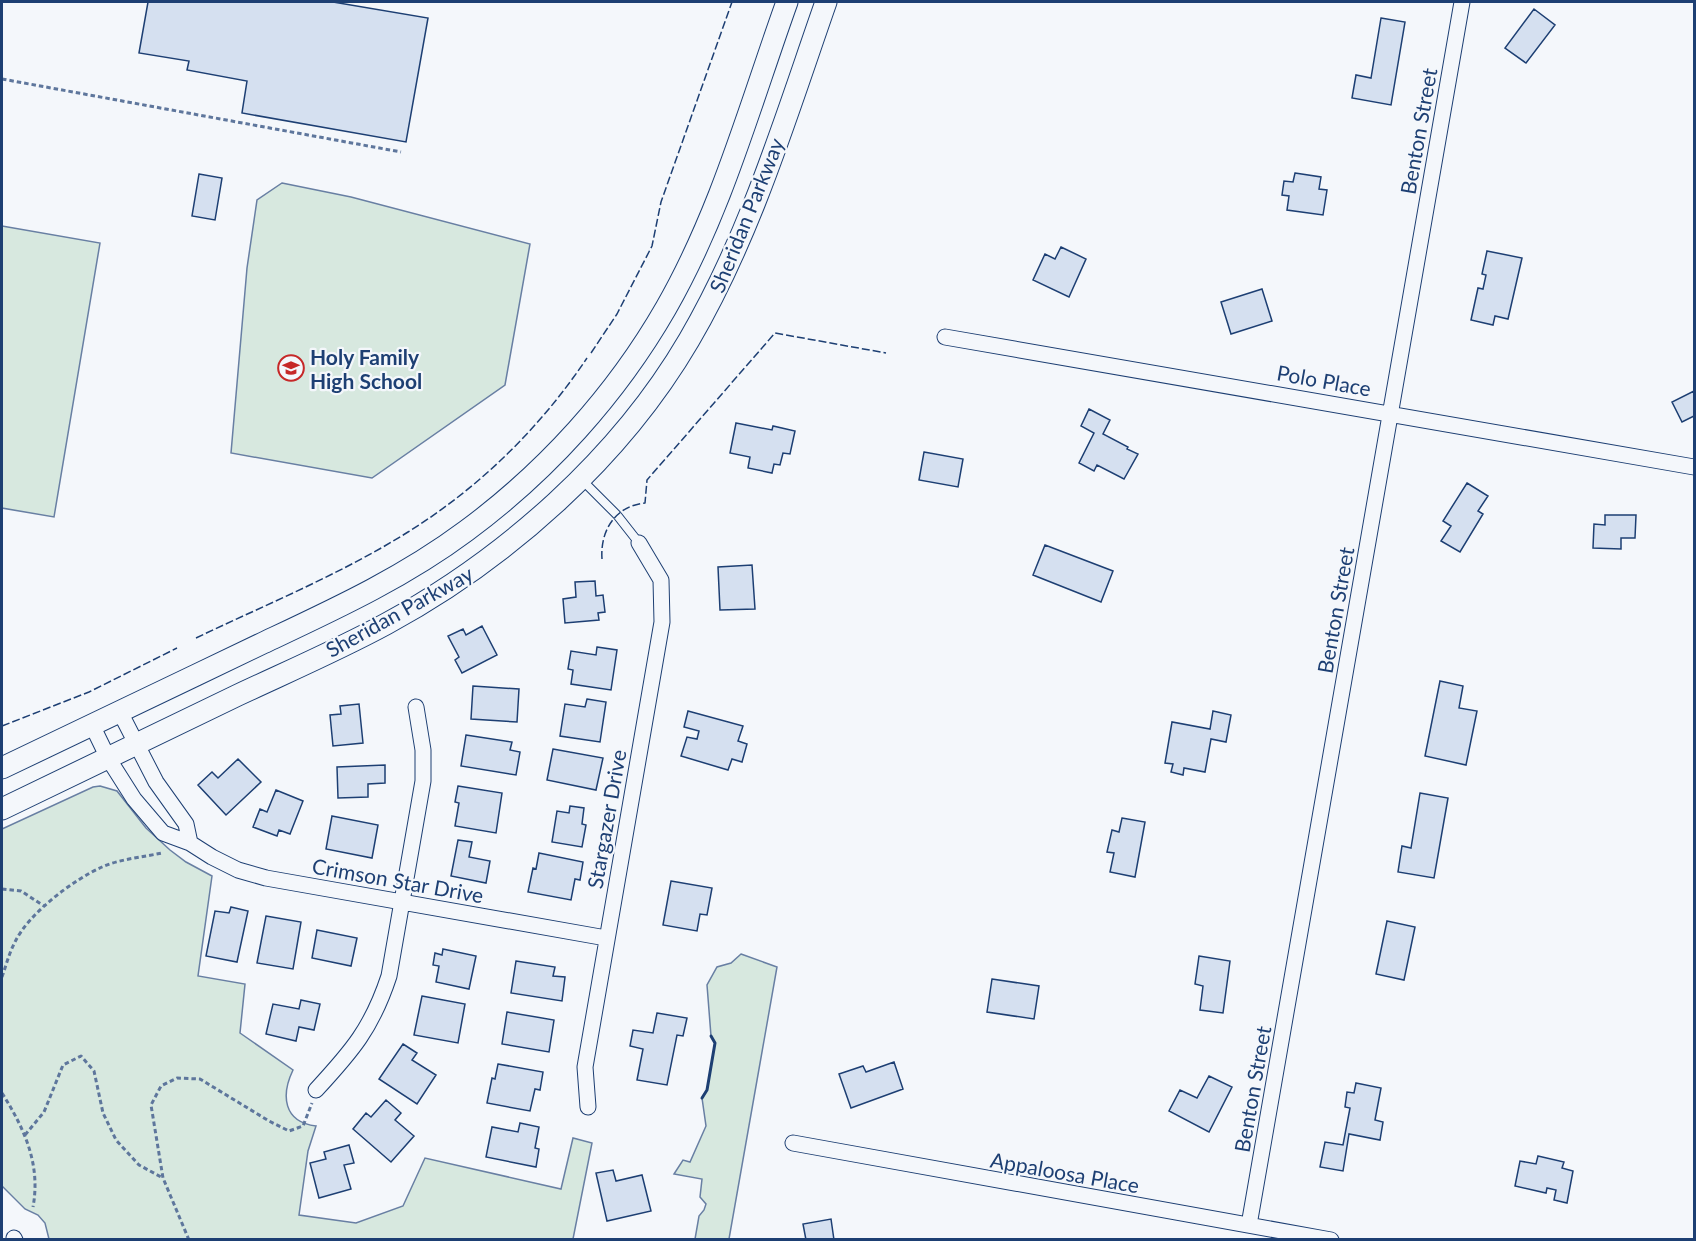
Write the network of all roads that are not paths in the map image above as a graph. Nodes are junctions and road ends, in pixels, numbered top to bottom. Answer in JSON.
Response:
{"nodes":[{"id":1,"x":787,"y":2,"type":"edge"},
{"id":2,"x":826,"y":2,"type":"edge"},
{"id":3,"x":1462,"y":2,"type":"edge"},
{"id":4,"x":945,"y":337,"type":"dead end"},
{"id":5,"x":1390,"y":413,"type":"junction"},
{"id":6,"x":1695,"y":466,"type":"edge"},
{"id":7,"x":580,"y":479,"type":"junction"},
{"id":8,"x":639,"y":543,"type":"joint"},
{"id":9,"x":416,"y":707,"type":"dead end"},
{"id":10,"x":120,"y":712,"type":"junction"},
{"id":11,"x":92,"y":725,"type":"junction"},
{"id":12,"x":137,"y":745,"type":"junction"},
{"id":13,"x":108,"y":758,"type":"junction"},
{"id":14,"x":2,"y":768,"type":"edge"},
{"id":15,"x":2,"y":808,"type":"edge"},
{"id":16,"x":190,"y":843,"type":"junction"},
{"id":17,"x":403,"y":903,"type":"junction"},
{"id":18,"x":606,"y":938,"type":"junction"},
{"id":19,"x":316,"y":1090,"type":"road end"},
{"id":20,"x":588,"y":1107,"type":"dead end"},
{"id":21,"x":793,"y":1143,"type":"dead end"},
{"id":22,"x":1249,"y":1225,"type":"junction"},
{"id":23,"x":1331,"y":1239,"type":"edge"}],
"edges":[{"from":1,"to":10,"type":"main road","name":"Sheridan Parkway"},
{"from":2,"to":7,"type":"main road","name":"Sheridan Parkway"},
{"from":3,"to":5,"type":"street","name":"Benton Street"},
{"from":4,"to":5,"type":"street","name":"Polo Place"},
{"from":5,"to":6,"type":"street","name":"Polo Place"},
{"from":5,"to":22,"type":"street","name":"Benton Street"},
{"from":7,"to":8,"type":"lane"},
{"from":7,"to":12,"type":"main road","name":"Sheridan Parkway"},
{"from":8,"to":18,"type":"street","name":"Stargazer Drive"},
{"from":9,"to":17,"type":"street"},
{"from":10,"to":11,"type":"main road","name":"Sheridan Parkway"},
{"from":10,"to":12,"type":"street"},
{"from":11,"to":13,"type":"street","name":"Crimson Star Drive"},
{"from":11,"to":14,"type":"main road","name":"Sheridan Parkway"},
{"from":12,"to":13,"type":"main road","name":"Sheridan Parkway"},
{"from":12,"to":16,"type":"street"},
{"from":13,"to":15,"type":"main road","name":"Sheridan Parkway"},
{"from":13,"to":16,"type":"street","name":"Crimson Star Drive"},
{"from":16,"to":17,"type":"street","name":"Crimson Star Drive"},
{"from":17,"to":18,"type":"street","name":"Crimson Star Drive"},
{"from":17,"to":19,"type":"street"},
{"from":18,"to":20,"type":"street","name":"Stargazer Drive"},
{"from":21,"to":22,"type":"street","name":"Appaloosa Place"},
{"from":22,"to":23,"type":"street","name":"Appaloosa Place"}]}
